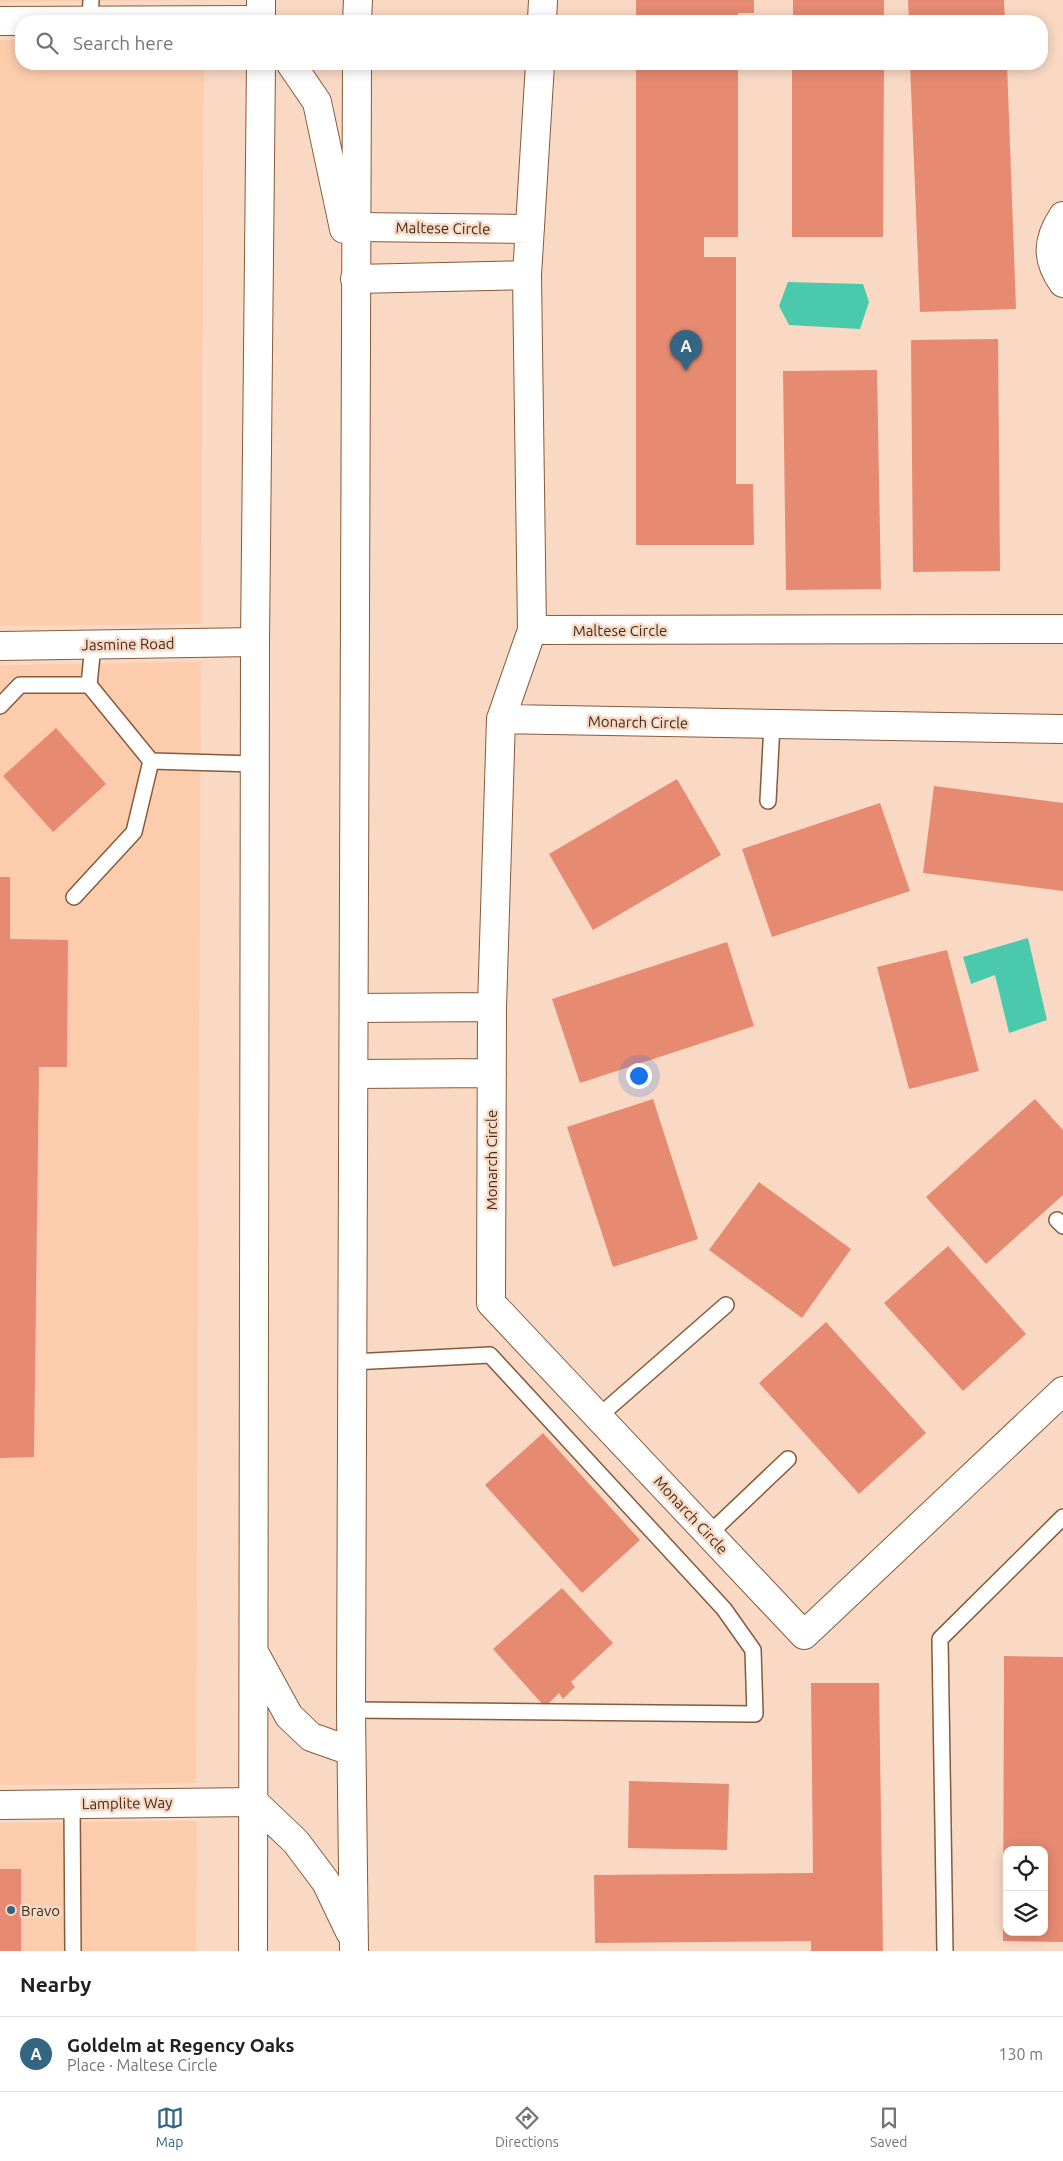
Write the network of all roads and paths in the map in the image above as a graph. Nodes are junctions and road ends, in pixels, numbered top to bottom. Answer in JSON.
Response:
{"nodes":[{"id":1,"x":91,"y":0,"type":"edge"},
{"id":2,"x":358,"y":0,"type":"edge"},
{"id":3,"x":543,"y":0,"type":"edge"},
{"id":4,"x":90,"y":15,"type":"edge"},
{"id":5,"x":357,"y":15,"type":"edge"},
{"id":6,"x":542,"y":15,"type":"edge"},
{"id":7,"x":0,"y":21,"type":"edge"},
{"id":8,"x":15,"y":21,"type":"edge"},
{"id":9,"x":261,"y":70,"type":"edge"},
{"id":10,"x":295,"y":70,"type":"edge"},
{"id":11,"x":357,"y":70,"type":"edge"},
{"id":12,"x":540,"y":70,"type":"edge"},
{"id":13,"x":1063,"y":216,"type":"edge"},
{"id":14,"x":356,"y":227,"type":"junction"},
{"id":15,"x":530,"y":230,"type":"junction"},
{"id":16,"x":527,"y":276,"type":"junction"},
{"id":17,"x":355,"y":279,"type":"junction"},
{"id":18,"x":1063,"y":283,"type":"edge"},
{"id":19,"x":1063,"y":629,"type":"edge"},
{"id":20,"x":532,"y":630,"type":"junction"},
{"id":21,"x":255,"y":642,"type":"junction"},
{"id":22,"x":92,"y":645,"type":"junction"},
{"id":23,"x":0,"y":646,"type":"edge"},
{"id":24,"x":89,"y":685,"type":"junction"},
{"id":25,"x":0,"y":706,"type":"edge"},
{"id":26,"x":501,"y":719,"type":"junction"},
{"id":27,"x":772,"y":724,"type":"junction"},
{"id":28,"x":1063,"y":729,"type":"edge"},
{"id":29,"x":151,"y":761,"type":"junction"},
{"id":30,"x":255,"y":764,"type":"junction"},
{"id":31,"x":768,"y":801,"type":"dead end"},
{"id":32,"x":74,"y":897,"type":"dead end"},
{"id":33,"x":492,"y":1007,"type":"junction"},
{"id":34,"x":354,"y":1008,"type":"junction"},
{"id":35,"x":492,"y":1073,"type":"junction"},
{"id":36,"x":354,"y":1074,"type":"junction"},
{"id":37,"x":726,"y":1305,"type":"dead end"},
{"id":38,"x":352,"y":1362,"type":"junction"},
{"id":39,"x":1063,"y":1391,"type":"edge"},
{"id":40,"x":598,"y":1418,"type":"junction"},
{"id":41,"x":788,"y":1459,"type":"dead end"},
{"id":42,"x":1063,"y":1517,"type":"edge"},
{"id":43,"x":708,"y":1534,"type":"junction"},
{"id":44,"x":253,"y":1650,"type":"junction"},
{"id":45,"x":351,"y":1710,"type":"junction"},
{"id":46,"x":351,"y":1751,"type":"junction"},
{"id":47,"x":254,"y":1802,"type":"junction"},
{"id":48,"x":0,"y":1804,"type":"edge"},
{"id":49,"x":72,"y":1804,"type":"junction"},
{"id":50,"x":354,"y":1946,"type":"edge"},
{"id":51,"x":73,"y":1951,"type":"edge"},
{"id":52,"x":253,"y":1951,"type":"edge"},
{"id":53,"x":945,"y":1951,"type":"edge"}],
"edges":[{"from":1,"to":4,"type":"lane"},
{"from":2,"to":5,"type":"street"},
{"from":3,"to":6,"type":"street"},
{"from":7,"to":8,"type":"street"},
{"from":9,"to":21,"type":"street"},
{"from":10,"to":17,"type":"street"},
{"from":11,"to":14,"type":"street"},
{"from":12,"to":15,"type":"street"},
{"from":13,"to":18,"type":"street"},
{"from":14,"to":15,"type":"street","name":"Maltese Circle"},
{"from":14,"to":17,"type":"street"},
{"from":15,"to":16,"type":"street"},
{"from":16,"to":17,"type":"street"},
{"from":16,"to":20,"type":"street"},
{"from":17,"to":34,"type":"street"},
{"from":19,"to":20,"type":"street","name":"Maltese Circle"},
{"from":20,"to":26,"type":"street"},
{"from":21,"to":22,"type":"street","name":"Jasmine Road"},
{"from":21,"to":30,"type":"street"},
{"from":22,"to":23,"type":"street","name":"Jasmine Road"},
{"from":22,"to":24,"type":"lane"},
{"from":24,"to":25,"type":"lane"},
{"from":24,"to":29,"type":"lane"},
{"from":26,"to":27,"type":"street","name":"Monarch Circle"},
{"from":26,"to":33,"type":"street","name":"Monarch Circle"},
{"from":27,"to":28,"type":"street","name":"Monarch Circle"},
{"from":27,"to":31,"type":"lane"},
{"from":29,"to":30,"type":"lane"},
{"from":29,"to":32,"type":"lane"},
{"from":30,"to":44,"type":"street"},
{"from":33,"to":34,"type":"street"},
{"from":33,"to":35,"type":"street","name":"Monarch Circle"},
{"from":34,"to":36,"type":"street"},
{"from":35,"to":36,"type":"street"},
{"from":35,"to":40,"type":"street","name":"Monarch Circle"},
{"from":36,"to":38,"type":"street"},
{"from":37,"to":40,"type":"lane"},
{"from":38,"to":45,"type":"street"},
{"from":38,"to":45,"type":"lane"},
{"from":39,"to":43,"type":"street","name":"Monarch Circle"},
{"from":40,"to":43,"type":"street","name":"Monarch Circle"},
{"from":41,"to":43,"type":"lane"},
{"from":42,"to":53,"type":"lane"},
{"from":44,"to":46,"type":"street"},
{"from":44,"to":47,"type":"street"},
{"from":45,"to":46,"type":"street"},
{"from":46,"to":50,"type":"street"},
{"from":47,"to":49,"type":"street","name":"Lamplite Way"},
{"from":47,"to":50,"type":"street"},
{"from":47,"to":52,"type":"street"},
{"from":48,"to":49,"type":"street","name":"Lamplite Way"},
{"from":49,"to":51,"type":"lane"}]}
